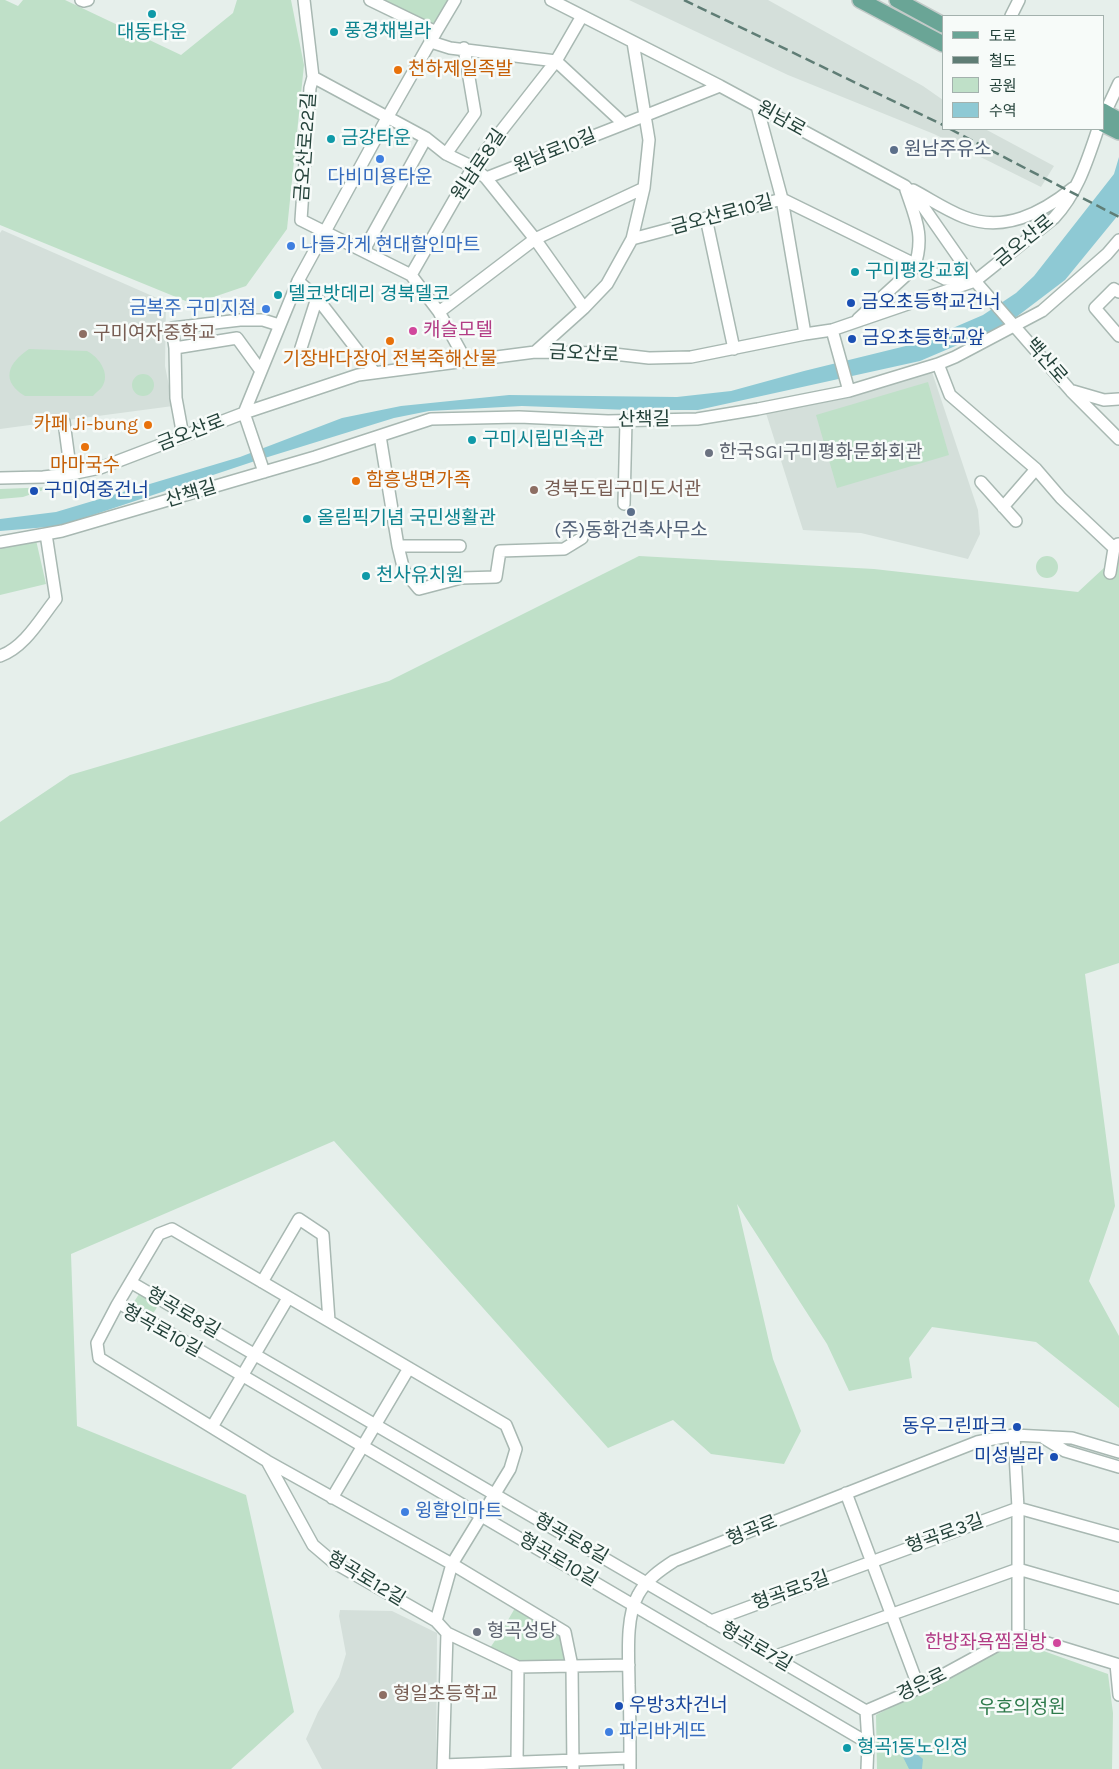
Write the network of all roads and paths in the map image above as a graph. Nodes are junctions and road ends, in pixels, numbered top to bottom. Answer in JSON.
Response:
{"nodes":[{"id":1,"x":82,"y":0,"type":"edge"},
{"id":2,"x":88,"y":0,"type":"edge"},
{"id":3,"x":304,"y":0,"type":"edge"},
{"id":4,"x":370,"y":0,"type":"edge"},
{"id":5,"x":455,"y":0,"type":"edge"},
{"id":6,"x":551,"y":0,"type":"edge"},
{"id":7,"x":860,"y":0,"type":"edge"},
{"id":8,"x":897,"y":0,"type":"edge"},
{"id":9,"x":1019,"y":0,"type":"edge"},
{"id":10,"x":1012,"y":15,"type":"edge"},
{"id":11,"x":582,"y":16,"type":"junction"},
{"id":12,"x":942,"y":24,"type":"edge"},
{"id":13,"x":434,"y":37,"type":"junction"},
{"id":14,"x":633,"y":42,"type":"junction"},
{"id":15,"x":942,"y":43,"type":"edge"},
{"id":16,"x":464,"y":48,"type":"junction"},
{"id":17,"x":556,"y":61,"type":"junction"},
{"id":18,"x":313,"y":77,"type":"junction"},
{"id":19,"x":1119,"y":83,"type":"edge"},
{"id":20,"x":720,"y":86,"type":"junction"},
{"id":21,"x":756,"y":106,"type":"junction"},
{"id":22,"x":1104,"y":114,"type":"edge"},
{"id":23,"x":645,"y":115,"type":"junction"},
{"id":24,"x":1104,"y":116,"type":"edge"},
{"id":25,"x":1104,"y":117,"type":"edge"},
{"id":26,"x":387,"y":118,"type":"junction"},
{"id":27,"x":1119,"y":120,"type":"edge"},
{"id":28,"x":624,"y":124,"type":"junction"},
{"id":29,"x":1098,"y":130,"type":"edge"},
{"id":30,"x":1119,"y":132,"type":"edge"},
{"id":31,"x":426,"y":138,"type":"junction"},
{"id":32,"x":446,"y":154,"type":"junction"},
{"id":33,"x":473,"y":167,"type":"junction"},
{"id":34,"x":486,"y":178,"type":"junction"},
{"id":35,"x":1078,"y":183,"type":"junction"},
{"id":36,"x":905,"y":186,"type":"junction"},
{"id":37,"x":644,"y":188,"type":"junction"},
{"id":38,"x":782,"y":199,"type":"junction"},
{"id":39,"x":706,"y":218,"type":"junction"},
{"id":40,"x":324,"y":232,"type":"junction"},
{"id":41,"x":632,"y":238,"type":"junction"},
{"id":42,"x":535,"y":239,"type":"junction"},
{"id":43,"x":1119,"y":240,"type":"edge"},
{"id":44,"x":364,"y":250,"type":"junction"},
{"id":45,"x":915,"y":265,"type":"junction"},
{"id":46,"x":411,"y":275,"type":"junction"},
{"id":47,"x":975,"y":280,"type":"junction"},
{"id":48,"x":298,"y":281,"type":"junction"},
{"id":49,"x":1119,"y":292,"type":"edge"},
{"id":50,"x":317,"y":298,"type":"junction"},
{"id":51,"x":584,"y":308,"type":"junction"},
{"id":52,"x":439,"y":312,"type":"junction"},
{"id":53,"x":855,"y":322,"type":"junction"},
{"id":54,"x":279,"y":325,"type":"junction"},
{"id":55,"x":1015,"y":326,"type":"junction"},
{"id":56,"x":832,"y":330,"type":"junction"},
{"id":57,"x":805,"y":334,"type":"junction"},
{"id":58,"x":1119,"y":336,"type":"edge"},
{"id":59,"x":175,"y":348,"type":"junction"},
{"id":60,"x":301,"y":348,"type":"dead end"},
{"id":61,"x":734,"y":349,"type":"junction"},
{"id":62,"x":535,"y":352,"type":"junction"},
{"id":63,"x":466,"y":360,"type":"junction"},
{"id":64,"x":938,"y":364,"type":"junction"},
{"id":65,"x":261,"y":371,"type":"junction"},
{"id":66,"x":375,"y":373,"type":"junction"},
{"id":67,"x":1071,"y":390,"type":"junction"},
{"id":68,"x":849,"y":391,"type":"junction"},
{"id":69,"x":1119,"y":399,"type":"edge"},
{"id":70,"x":244,"y":413,"type":"junction"},
{"id":71,"x":626,"y":421,"type":"junction"},
{"id":72,"x":64,"y":422,"type":"dead end"},
{"id":73,"x":183,"y":436,"type":"junction"},
{"id":74,"x":380,"y":436,"type":"junction"},
{"id":75,"x":1119,"y":440,"type":"edge"},
{"id":76,"x":1036,"y":469,"type":"junction"},
{"id":77,"x":264,"y":472,"type":"junction"},
{"id":78,"x":71,"y":474,"type":"junction"},
{"id":79,"x":0,"y":478,"type":"edge"},
{"id":80,"x":981,"y":482,"type":"dead end"},
{"id":81,"x":624,"y":504,"type":"dead end"},
{"id":82,"x":1003,"y":507,"type":"junction"},
{"id":83,"x":1016,"y":521,"type":"dead end"},
{"id":84,"x":46,"y":534,"type":"junction"},
{"id":85,"x":582,"y":538,"type":"dead end"},
{"id":86,"x":0,"y":542,"type":"edge"},
{"id":87,"x":398,"y":546,"type":"junction"},
{"id":88,"x":460,"y":546,"type":"dead end"},
{"id":89,"x":1116,"y":546,"type":"edge"},
{"id":90,"x":1110,"y":573,"type":"dead end"},
{"id":91,"x":0,"y":656,"type":"edge"},
{"id":92,"x":262,"y":1282,"type":"junction"},
{"id":93,"x":132,"y":1283,"type":"junction"},
{"id":94,"x":288,"y":1298,"type":"junction"},
{"id":95,"x":119,"y":1304,"type":"junction"},
{"id":96,"x":329,"y":1321,"type":"junction"},
{"id":97,"x":254,"y":1354,"type":"junction"},
{"id":98,"x":409,"y":1368,"type":"junction"},
{"id":99,"x":242,"y":1376,"type":"junction"},
{"id":100,"x":375,"y":1425,"type":"junction"},
{"id":101,"x":212,"y":1427,"type":"junction"},
{"id":102,"x":1014,"y":1435,"type":"junction"},
{"id":103,"x":1043,"y":1437,"type":"junction"},
{"id":104,"x":362,"y":1446,"type":"junction"},
{"id":105,"x":1119,"y":1452,"type":"edge"},
{"id":106,"x":267,"y":1461,"type":"junction"},
{"id":107,"x":1119,"y":1466,"type":"edge"},
{"id":108,"x":846,"y":1493,"type":"junction"},
{"id":109,"x":496,"y":1495,"type":"junction"},
{"id":110,"x":332,"y":1498,"type":"junction"},
{"id":111,"x":1018,"y":1508,"type":"junction"},
{"id":112,"x":482,"y":1516,"type":"junction"},
{"id":113,"x":1119,"y":1536,"type":"edge"},
{"id":114,"x":871,"y":1561,"type":"junction"},
{"id":115,"x":452,"y":1564,"type":"junction"},
{"id":116,"x":1018,"y":1569,"type":"junction"},
{"id":117,"x":646,"y":1583,"type":"junction"},
{"id":118,"x":1119,"y":1598,"type":"edge"},
{"id":119,"x":633,"y":1604,"type":"junction"},
{"id":120,"x":892,"y":1615,"type":"junction"},
{"id":121,"x":436,"y":1620,"type":"junction"},
{"id":122,"x":711,"y":1621,"type":"junction"},
{"id":123,"x":447,"y":1633,"type":"junction"},
{"id":124,"x":1018,"y":1634,"type":"junction"},
{"id":125,"x":773,"y":1657,"type":"junction"},
{"id":126,"x":1118,"y":1663,"type":"edge"},
{"id":127,"x":629,"y":1665,"type":"junction"},
{"id":128,"x":572,"y":1666,"type":"junction"},
{"id":129,"x":518,"y":1667,"type":"junction"},
{"id":130,"x":919,"y":1688,"type":"junction"},
{"id":131,"x":1119,"y":1695,"type":"edge"},
{"id":132,"x":866,"y":1711,"type":"junction"},
{"id":133,"x":868,"y":1742,"type":"junction"},
{"id":134,"x":517,"y":1762,"type":"junction"},
{"id":135,"x":630,"y":1763,"type":"edge"},
{"id":136,"x":572,"y":1764,"type":"edge"},
{"id":137,"x":443,"y":1767,"type":"edge"},
{"id":138,"x":867,"y":1769,"type":"edge"}],
"edges":[{"from":1,"to":2,"type":"street"},
{"from":3,"to":18,"type":"street","name":"금오산로22길"},
{"from":4,"to":13,"type":"street"},
{"from":5,"to":13,"type":"street"},
{"from":6,"to":11,"type":"street","name":"원남로"},
{"from":7,"to":15,"type":"main road"},
{"from":8,"to":12,"type":"main road"},
{"from":9,"to":10,"type":"street"},
{"from":11,"to":14,"type":"street","name":"원남로"},
{"from":11,"to":17,"type":"street","name":"원남로8길"},
{"from":13,"to":16,"type":"street"},
{"from":13,"to":26,"type":"street","name":"금오산로22길"},
{"from":14,"to":20,"type":"street","name":"원남로"},
{"from":14,"to":23,"type":"street"},
{"from":16,"to":17,"type":"street"},
{"from":16,"to":32,"type":"street"},
{"from":17,"to":28,"type":"street"},
{"from":17,"to":33,"type":"street","name":"원남로8길"},
{"from":18,"to":26,"type":"street","name":"금오산로22길"},
{"from":18,"to":40,"type":"street","name":"금오산로22길"},
{"from":19,"to":22,"type":"street"},
{"from":20,"to":21,"type":"street","name":"원남로"},
{"from":20,"to":23,"type":"street"},
{"from":21,"to":36,"type":"street","name":"원남로"},
{"from":21,"to":38,"type":"street"},
{"from":23,"to":28,"type":"street"},
{"from":23,"to":37,"type":"street"},
{"from":24,"to":27,"type":"main road"},
{"from":25,"to":30,"type":"main road"},
{"from":26,"to":31,"type":"street"},
{"from":26,"to":40,"type":"street","name":"금오산로22길"},
{"from":28,"to":34,"type":"street","name":"원남로10길"},
{"from":29,"to":35,"type":"street","name":"금오산로"},
{"from":31,"to":32,"type":"street"},
{"from":31,"to":44,"type":"street"},
{"from":32,"to":33,"type":"street"},
{"from":33,"to":34,"type":"street"},
{"from":33,"to":46,"type":"street","name":"원남로8길"},
{"from":34,"to":42,"type":"street"},
{"from":35,"to":36,"type":"street"},
{"from":35,"to":47,"type":"street","name":"금오산로"},
{"from":36,"to":45,"type":"street"},
{"from":36,"to":47,"type":"street","name":"원남로"},
{"from":37,"to":41,"type":"street"},
{"from":37,"to":42,"type":"street"},
{"from":38,"to":39,"type":"street","name":"금오산로10길"},
{"from":38,"to":45,"type":"street","name":"금오산로10길"},
{"from":38,"to":57,"type":"street"},
{"from":39,"to":41,"type":"street","name":"금오산로10길"},
{"from":39,"to":61,"type":"street"},
{"from":40,"to":44,"type":"street"},
{"from":40,"to":48,"type":"street","name":"금오산로22길"},
{"from":41,"to":51,"type":"street"},
{"from":42,"to":51,"type":"street"},
{"from":42,"to":52,"type":"street"},
{"from":43,"to":55,"type":"street","name":"산책길"},
{"from":44,"to":46,"type":"street"},
{"from":45,"to":47,"type":"street","name":"금오산로10길"},
{"from":45,"to":53,"type":"street"},
{"from":46,"to":52,"type":"street"},
{"from":47,"to":53,"type":"street","name":"금오산로"},
{"from":47,"to":55,"type":"street","name":"백산로"},
{"from":48,"to":50,"type":"street"},
{"from":48,"to":54,"type":"street","name":"금오산로22길"},
{"from":49,"to":58,"type":"street"},
{"from":50,"to":60,"type":"street"},
{"from":50,"to":66,"type":"street"},
{"from":51,"to":62,"type":"street"},
{"from":52,"to":63,"type":"street"},
{"from":53,"to":56,"type":"street","name":"금오산로"},
{"from":54,"to":59,"type":"street"},
{"from":54,"to":65,"type":"street","name":"금오산로22길"},
{"from":55,"to":64,"type":"street","name":"산책길"},
{"from":55,"to":67,"type":"street","name":"백산로"},
{"from":56,"to":57,"type":"street","name":"금오산로"},
{"from":56,"to":68,"type":"street"},
{"from":57,"to":61,"type":"street","name":"금오산로"},
{"from":59,"to":65,"type":"street"},
{"from":59,"to":73,"type":"street"},
{"from":61,"to":62,"type":"street","name":"금오산로"},
{"from":62,"to":63,"type":"street","name":"금오산로"},
{"from":63,"to":66,"type":"street","name":"금오산로"},
{"from":64,"to":68,"type":"street","name":"산책길"},
{"from":64,"to":76,"type":"street"},
{"from":65,"to":70,"type":"street","name":"금오산로22길"},
{"from":66,"to":70,"type":"street","name":"금오산로"},
{"from":67,"to":69,"type":"street"},
{"from":67,"to":75,"type":"street","name":"백산로"},
{"from":68,"to":71,"type":"street","name":"산책길"},
{"from":70,"to":73,"type":"street","name":"금오산로"},
{"from":70,"to":77,"type":"street"},
{"from":71,"to":74,"type":"street","name":"산책길"},
{"from":71,"to":81,"type":"street"},
{"from":72,"to":78,"type":"street"},
{"from":73,"to":78,"type":"street","name":"금오산로"},
{"from":74,"to":77,"type":"street","name":"산책길"},
{"from":74,"to":87,"type":"street"},
{"from":76,"to":82,"type":"street"},
{"from":76,"to":89,"type":"street"},
{"from":77,"to":84,"type":"street","name":"산책길"},
{"from":78,"to":79,"type":"street","name":"금오산로"},
{"from":80,"to":82,"type":"street"},
{"from":82,"to":83,"type":"street"},
{"from":84,"to":86,"type":"street","name":"산책길"},
{"from":84,"to":91,"type":"street"},
{"from":85,"to":87,"type":"street"},
{"from":87,"to":88,"type":"street"},
{"from":89,"to":90,"type":"street"},
{"from":92,"to":93,"type":"street","name":"형곡로8길"},
{"from":92,"to":94,"type":"street","name":"형곡로8길"},
{"from":92,"to":96,"type":"street"},
{"from":93,"to":95,"type":"street"},
{"from":93,"to":97,"type":"street","name":"형곡로8길"},
{"from":94,"to":96,"type":"street","name":"형곡로8길"},
{"from":94,"to":97,"type":"street"},
{"from":95,"to":99,"type":"street","name":"형곡로10길"},
{"from":95,"to":101,"type":"street","name":"형곡로10길"},
{"from":96,"to":98,"type":"street","name":"형곡로8길"},
{"from":97,"to":99,"type":"street"},
{"from":97,"to":100,"type":"street","name":"형곡로8길"},
{"from":98,"to":100,"type":"street"},
{"from":98,"to":109,"type":"street","name":"형곡로8길"},
{"from":99,"to":101,"type":"street"},
{"from":99,"to":104,"type":"street","name":"형곡로10길"},
{"from":100,"to":104,"type":"street"},
{"from":100,"to":109,"type":"street","name":"형곡로8길"},
{"from":101,"to":106,"type":"street","name":"형곡로10길"},
{"from":102,"to":103,"type":"street","name":"형곡로"},
{"from":102,"to":108,"type":"street","name":"형곡로"},
{"from":102,"to":111,"type":"street"},
{"from":103,"to":105,"type":"street","name":"형곡로"},
{"from":103,"to":107,"type":"street","name":"형곡로"},
{"from":104,"to":110,"type":"street"},
{"from":104,"to":112,"type":"street","name":"형곡로10길"},
{"from":106,"to":110,"type":"street","name":"형곡로10길"},
{"from":106,"to":121,"type":"street","name":"형곡로12길"},
{"from":108,"to":114,"type":"street"},
{"from":108,"to":117,"type":"street","name":"형곡로"},
{"from":109,"to":112,"type":"street"},
{"from":109,"to":117,"type":"street","name":"형곡로8길"},
{"from":110,"to":115,"type":"street","name":"형곡로10길"},
{"from":111,"to":113,"type":"street"},
{"from":111,"to":114,"type":"street","name":"형곡로3길"},
{"from":111,"to":116,"type":"street"},
{"from":112,"to":115,"type":"street"},
{"from":112,"to":119,"type":"street","name":"형곡로10길"},
{"from":114,"to":120,"type":"street"},
{"from":114,"to":122,"type":"street","name":"형곡로5길"},
{"from":115,"to":121,"type":"street"},
{"from":115,"to":128,"type":"street"},
{"from":116,"to":118,"type":"street"},
{"from":116,"to":120,"type":"street"},
{"from":116,"to":124,"type":"street"},
{"from":117,"to":119,"type":"street","name":"형곡로"},
{"from":117,"to":122,"type":"street","name":"형곡로7길"},
{"from":119,"to":127,"type":"street","name":"형곡로"},
{"from":119,"to":133,"type":"street","name":"형곡로10길"},
{"from":120,"to":125,"type":"street"},
{"from":120,"to":130,"type":"street"},
{"from":121,"to":123,"type":"street","name":"형곡로12길"},
{"from":122,"to":125,"type":"street","name":"형곡로7길"},
{"from":123,"to":129,"type":"street","name":"형곡로12길"},
{"from":123,"to":137,"type":"street"},
{"from":124,"to":126,"type":"street"},
{"from":124,"to":130,"type":"street","name":"경은로"},
{"from":125,"to":132,"type":"street","name":"형곡로7길"},
{"from":126,"to":131,"type":"street"},
{"from":127,"to":128,"type":"street","name":"형곡로12길"},
{"from":127,"to":135,"type":"street","name":"형곡로"},
{"from":128,"to":129,"type":"street","name":"형곡로12길"},
{"from":128,"to":136,"type":"street"},
{"from":129,"to":134,"type":"street"},
{"from":130,"to":132,"type":"street","name":"경은로"},
{"from":132,"to":133,"type":"street"},
{"from":133,"to":138,"type":"street"},
{"from":134,"to":136,"type":"street"},
{"from":134,"to":137,"type":"street"},
{"from":135,"to":136,"type":"street"}]}
